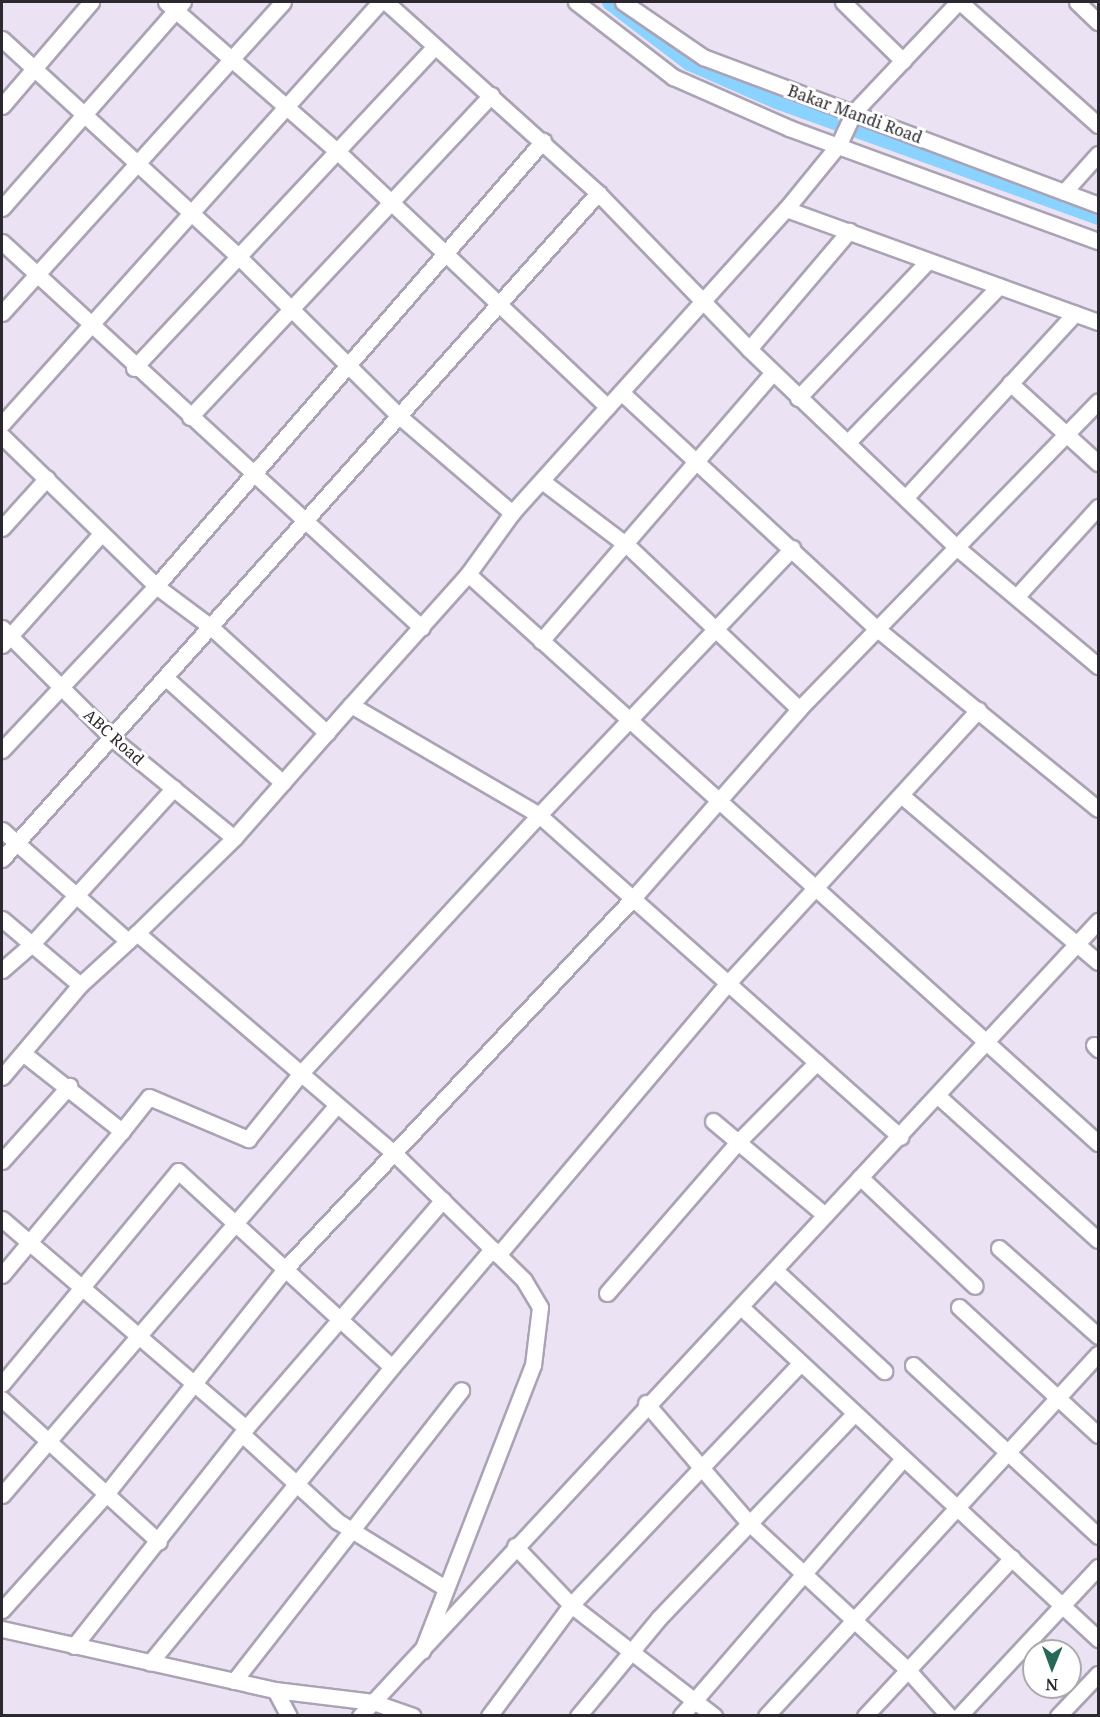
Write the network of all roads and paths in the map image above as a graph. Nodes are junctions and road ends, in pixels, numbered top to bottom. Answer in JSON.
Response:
{"nodes":[{"id":1,"x":90,"y":2,"type":"edge"},
{"id":2,"x":283,"y":2,"type":"edge"},
{"id":3,"x":380,"y":2,"type":"edge"},
{"id":4,"x":386,"y":2,"type":"edge"},
{"id":5,"x":576,"y":2,"type":"edge"},
{"id":6,"x":623,"y":2,"type":"edge"},
{"id":7,"x":843,"y":2,"type":"edge"},
{"id":8,"x":959,"y":2,"type":"edge"},
{"id":9,"x":1077,"y":2,"type":"edge"},
{"id":10,"x":175,"y":4,"type":"edge"},
{"id":11,"x":1098,"y":22,"type":"edge"},
{"id":12,"x":2,"y":39,"type":"edge"},
{"id":13,"x":434,"y":47,"type":"junction"},
{"id":14,"x":231,"y":59,"type":"junction"},
{"id":15,"x":903,"y":61,"type":"junction"},
{"id":16,"x":33,"y":69,"type":"junction"},
{"id":17,"x":491,"y":95,"type":"junction"},
{"id":18,"x":285,"y":104,"type":"junction"},
{"id":19,"x":2,"y":106,"type":"edge"},
{"id":20,"x":854,"y":112,"type":"junction"},
{"id":21,"x":83,"y":115,"type":"junction"},
{"id":22,"x":1098,"y":125,"type":"edge"},
{"id":23,"x":543,"y":141,"type":"junction"},
{"id":24,"x":839,"y":144,"type":"junction"},
{"id":25,"x":338,"y":152,"type":"junction"},
{"id":26,"x":1098,"y":154,"type":"edge"},
{"id":27,"x":135,"y":164,"type":"junction"},
{"id":28,"x":1064,"y":192,"type":"junction"},
{"id":29,"x":598,"y":193,"type":"junction"},
{"id":30,"x":390,"y":202,"type":"junction"},
{"id":31,"x":1098,"y":205,"type":"edge"},
{"id":32,"x":2,"y":208,"type":"edge"},
{"id":33,"x":786,"y":209,"type":"junction"},
{"id":34,"x":193,"y":214,"type":"junction"},
{"id":35,"x":849,"y":231,"type":"junction"},
{"id":36,"x":1098,"y":241,"type":"edge"},
{"id":37,"x":2,"y":242,"type":"edge"},
{"id":38,"x":444,"y":254,"type":"junction"},
{"id":39,"x":240,"y":258,"type":"junction"},
{"id":40,"x":928,"y":261,"type":"junction"},
{"id":41,"x":37,"y":274,"type":"junction"},
{"id":42,"x":999,"y":286,"type":"junction"},
{"id":43,"x":704,"y":299,"type":"junction"},
{"id":44,"x":500,"y":301,"type":"junction"},
{"id":45,"x":289,"y":310,"type":"junction"},
{"id":46,"x":2,"y":313,"type":"edge"},
{"id":47,"x":1075,"y":313,"type":"junction"},
{"id":48,"x":1098,"y":322,"type":"edge"},
{"id":49,"x":89,"y":327,"type":"junction"},
{"id":50,"x":749,"y":349,"type":"junction"},
{"id":51,"x":346,"y":364,"type":"junction"},
{"id":52,"x":134,"y":368,"type":"junction"},
{"id":53,"x":773,"y":372,"type":"junction"},
{"id":54,"x":1010,"y":383,"type":"junction"},
{"id":55,"x":621,"y":392,"type":"junction"},
{"id":56,"x":798,"y":398,"type":"junction"},
{"id":57,"x":1098,"y":402,"type":"edge"},
{"id":58,"x":608,"y":407,"type":"junction"},
{"id":59,"x":399,"y":416,"type":"junction"},
{"id":60,"x":190,"y":417,"type":"junction"},
{"id":61,"x":2,"y":424,"type":"edge"},
{"id":62,"x":1067,"y":435,"type":"junction"},
{"id":63,"x":2,"y":436,"type":"edge"},
{"id":64,"x":848,"y":442,"type":"junction"},
{"id":65,"x":698,"y":462,"type":"junction"},
{"id":66,"x":1098,"y":463,"type":"edge"},
{"id":67,"x":255,"y":472,"type":"junction"},
{"id":68,"x":47,"y":478,"type":"junction"},
{"id":69,"x":542,"y":481,"type":"junction"},
{"id":70,"x":907,"y":496,"type":"junction"},
{"id":71,"x":1098,"y":507,"type":"edge"},
{"id":72,"x":512,"y":513,"type":"junction"},
{"id":73,"x":304,"y":519,"type":"junction"},
{"id":74,"x":2,"y":528,"type":"edge"},
{"id":75,"x":101,"y":534,"type":"junction"},
{"id":76,"x":628,"y":546,"type":"junction"},
{"id":77,"x":955,"y":546,"type":"junction"},
{"id":78,"x":792,"y":548,"type":"junction"},
{"id":79,"x":468,"y":574,"type":"junction"},
{"id":80,"x":156,"y":586,"type":"junction"},
{"id":81,"x":1018,"y":595,"type":"junction"},
{"id":82,"x":211,"y":627,"type":"junction"},
{"id":83,"x":422,"y":628,"type":"junction"},
{"id":84,"x":876,"y":628,"type":"junction"},
{"id":85,"x":716,"y":631,"type":"junction"},
{"id":86,"x":4,"y":636,"type":"edge"},
{"id":87,"x":541,"y":641,"type":"junction"},
{"id":88,"x":1098,"y":666,"type":"edge"},
{"id":89,"x":166,"y":678,"type":"junction"},
{"id":90,"x":62,"y":687,"type":"junction"},
{"id":91,"x":351,"y":705,"type":"junction"},
{"id":92,"x":799,"y":709,"type":"junction"},
{"id":93,"x":978,"y":710,"type":"junction"},
{"id":94,"x":628,"y":720,"type":"junction"},
{"id":95,"x":327,"y":733,"type":"junction"},
{"id":96,"x":113,"y":739,"type":"junction"},
{"id":97,"x":2,"y":750,"type":"edge"},
{"id":98,"x":283,"y":783,"type":"junction"},
{"id":99,"x":174,"y":788,"type":"junction"},
{"id":100,"x":901,"y":795,"type":"junction"},
{"id":101,"x":719,"y":801,"type":"junction"},
{"id":102,"x":1098,"y":809,"type":"edge"},
{"id":103,"x":539,"y":814,"type":"junction"},
{"id":104,"x":2,"y":830,"type":"edge"},
{"id":105,"x":234,"y":838,"type":"junction"},
{"id":106,"x":16,"y":843,"type":"junction"},
{"id":107,"x":2,"y":859,"type":"edge"},
{"id":108,"x":814,"y":888,"type":"junction"},
{"id":109,"x":76,"y":896,"type":"junction"},
{"id":110,"x":635,"y":896,"type":"junction"},
{"id":111,"x":2,"y":919,"type":"edge"},
{"id":112,"x":1098,"y":921,"type":"edge"},
{"id":113,"x":132,"y":937,"type":"junction"},
{"id":114,"x":1077,"y":944,"type":"junction"},
{"id":115,"x":31,"y":945,"type":"junction"},
{"id":116,"x":1098,"y":962,"type":"edge"},
{"id":117,"x":2,"y":970,"type":"edge"},
{"id":118,"x":729,"y":982,"type":"junction"},
{"id":119,"x":80,"y":985,"type":"junction"},
{"id":120,"x":985,"y":1044,"type":"junction"},
{"id":121,"x":24,"y":1054,"type":"junction"},
{"id":122,"x":818,"y":1062,"type":"junction"},
{"id":123,"x":301,"y":1074,"type":"junction"},
{"id":124,"x":2,"y":1077,"type":"edge"},
{"id":125,"x":69,"y":1086,"type":"junction"},
{"id":126,"x":938,"y":1096,"type":"junction"},
{"id":127,"x":336,"y":1106,"type":"junction"},
{"id":128,"x":713,"y":1121,"type":"dead end"},
{"id":129,"x":122,"y":1131,"type":"junction"},
{"id":130,"x":900,"y":1137,"type":"junction"},
{"id":131,"x":738,"y":1142,"type":"junction"},
{"id":132,"x":1098,"y":1143,"type":"edge"},
{"id":133,"x":396,"y":1155,"type":"junction"},
{"id":134,"x":2,"y":1161,"type":"edge"},
{"id":135,"x":860,"y":1177,"type":"junction"},
{"id":136,"x":443,"y":1200,"type":"junction"},
{"id":137,"x":825,"y":1215,"type":"junction"},
{"id":138,"x":2,"y":1219,"type":"edge"},
{"id":139,"x":237,"y":1224,"type":"junction"},
{"id":140,"x":1098,"y":1240,"type":"edge"},
{"id":141,"x":29,"y":1242,"type":"junction"},
{"id":142,"x":999,"y":1248,"type":"dead end"},
{"id":143,"x":495,"y":1252,"type":"junction"},
{"id":144,"x":284,"y":1270,"type":"junction"},
{"id":145,"x":775,"y":1270,"type":"junction"},
{"id":146,"x":2,"y":1275,"type":"edge"},
{"id":147,"x":975,"y":1286,"type":"dead end"},
{"id":148,"x":82,"y":1288,"type":"junction"},
{"id":149,"x":607,"y":1293,"type":"dead end"},
{"id":150,"x":741,"y":1306,"type":"junction"},
{"id":151,"x":959,"y":1307,"type":"dead end"},
{"id":152,"x":339,"y":1317,"type":"junction"},
{"id":153,"x":1098,"y":1336,"type":"edge"},
{"id":154,"x":138,"y":1337,"type":"junction"},
{"id":155,"x":1098,"y":1354,"type":"edge"},
{"id":156,"x":801,"y":1363,"type":"junction"},
{"id":157,"x":913,"y":1365,"type":"dead end"},
{"id":158,"x":392,"y":1367,"type":"junction"},
{"id":159,"x":884,"y":1371,"type":"dead end"},
{"id":160,"x":192,"y":1381,"type":"junction"},
{"id":161,"x":2,"y":1384,"type":"edge"},
{"id":162,"x":461,"y":1390,"type":"dead end"},
{"id":163,"x":1056,"y":1395,"type":"junction"},
{"id":164,"x":2,"y":1400,"type":"edge"},
{"id":165,"x":646,"y":1403,"type":"junction"},
{"id":166,"x":854,"y":1414,"type":"junction"},
{"id":167,"x":244,"y":1431,"type":"junction"},
{"id":168,"x":1098,"y":1435,"type":"edge"},
{"id":169,"x":46,"y":1440,"type":"junction"},
{"id":170,"x":1009,"y":1450,"type":"junction"},
{"id":171,"x":902,"y":1460,"type":"junction"},
{"id":172,"x":699,"y":1468,"type":"junction"},
{"id":173,"x":296,"y":1484,"type":"junction"},
{"id":174,"x":106,"y":1494,"type":"junction"},
{"id":175,"x":2,"y":1495,"type":"edge"},
{"id":176,"x":956,"y":1506,"type":"junction"},
{"id":177,"x":748,"y":1522,"type":"junction"},
{"id":178,"x":351,"y":1532,"type":"junction"},
{"id":179,"x":1098,"y":1536,"type":"edge"},
{"id":180,"x":159,"y":1542,"type":"junction"},
{"id":181,"x":515,"y":1546,"type":"junction"},
{"id":182,"x":1012,"y":1558,"type":"junction"},
{"id":183,"x":1098,"y":1567,"type":"edge"},
{"id":184,"x":805,"y":1573,"type":"junction"},
{"id":185,"x":445,"y":1588,"type":"junction"},
{"id":186,"x":571,"y":1605,"type":"junction"},
{"id":187,"x":1064,"y":1606,"type":"junction"},
{"id":188,"x":2,"y":1610,"type":"edge"},
{"id":189,"x":855,"y":1619,"type":"junction"},
{"id":190,"x":2,"y":1629,"type":"edge"},
{"id":191,"x":24,"y":1634,"type":"junction"},
{"id":192,"x":1098,"y":1639,"type":"edge"},
{"id":193,"x":74,"y":1646,"type":"junction"},
{"id":194,"x":422,"y":1651,"type":"junction"},
{"id":195,"x":630,"y":1651,"type":"junction"},
{"id":196,"x":150,"y":1663,"type":"junction"},
{"id":197,"x":907,"y":1669,"type":"junction"},
{"id":198,"x":1098,"y":1674,"type":"edge"},
{"id":199,"x":234,"y":1681,"type":"junction"},
{"id":200,"x":275,"y":1690,"type":"junction"},
{"id":201,"x":691,"y":1700,"type":"junction"},
{"id":202,"x":373,"y":1702,"type":"junction"},
{"id":203,"x":767,"y":1715,"type":"edge"},
{"id":204,"x":289,"y":1716,"type":"edge"},
{"id":205,"x":360,"y":1716,"type":"edge"},
{"id":206,"x":413,"y":1716,"type":"edge"},
{"id":207,"x":489,"y":1716,"type":"edge"},
{"id":208,"x":578,"y":1716,"type":"edge"},
{"id":209,"x":681,"y":1716,"type":"edge"},
{"id":210,"x":714,"y":1716,"type":"edge"},
{"id":211,"x":865,"y":1716,"type":"edge"},
{"id":212,"x":949,"y":1716,"type":"edge"},
{"id":213,"x":959,"y":1716,"type":"edge"},
{"id":214,"x":1058,"y":1716,"type":"edge"}],
"edges":[{"from":1,"to":16,"type":"street"},
{"from":2,"to":14,"type":"street"},
{"from":3,"to":18,"type":"street"},
{"from":4,"to":13,"type":"street"},
{"from":5,"to":24,"type":"street"},
{"from":6,"to":20,"type":"street","name":"Bakar Mandi Road"},
{"from":7,"to":15,"type":"street"},
{"from":8,"to":15,"type":"street"},
{"from":8,"to":22,"type":"street"},
{"from":9,"to":11,"type":"street"},
{"from":10,"to":14,"type":"street"},
{"from":10,"to":21,"type":"street"},
{"from":12,"to":16,"type":"street"},
{"from":13,"to":17,"type":"street"},
{"from":13,"to":25,"type":"street"},
{"from":14,"to":18,"type":"street"},
{"from":14,"to":27,"type":"street"},
{"from":15,"to":20,"type":"street"},
{"from":16,"to":19,"type":"street"},
{"from":16,"to":21,"type":"street"},
{"from":17,"to":23,"type":"street"},
{"from":17,"to":30,"type":"street"},
{"from":18,"to":25,"type":"street"},
{"from":18,"to":34,"type":"street"},
{"from":20,"to":24,"type":"street"},
{"from":20,"to":28,"type":"street","name":"Bakar Mandi Road"},
{"from":21,"to":27,"type":"street"},
{"from":21,"to":32,"type":"street"},
{"from":23,"to":29,"type":"street"},
{"from":23,"to":38,"type":"street"},
{"from":24,"to":33,"type":"street"},
{"from":24,"to":36,"type":"street"},
{"from":25,"to":30,"type":"street"},
{"from":25,"to":39,"type":"street"},
{"from":26,"to":28,"type":"street"},
{"from":27,"to":34,"type":"street"},
{"from":27,"to":41,"type":"street"},
{"from":28,"to":31,"type":"street","name":"Bakar Mandi Road"},
{"from":29,"to":43,"type":"street"},
{"from":29,"to":44,"type":"street"},
{"from":30,"to":38,"type":"street"},
{"from":30,"to":45,"type":"street"},
{"from":33,"to":35,"type":"street"},
{"from":33,"to":43,"type":"street"},
{"from":34,"to":39,"type":"street"},
{"from":34,"to":49,"type":"street"},
{"from":35,"to":40,"type":"street"},
{"from":35,"to":50,"type":"street"},
{"from":37,"to":41,"type":"street"},
{"from":38,"to":44,"type":"street"},
{"from":38,"to":51,"type":"street"},
{"from":39,"to":45,"type":"street"},
{"from":39,"to":52,"type":"street"},
{"from":40,"to":42,"type":"street"},
{"from":40,"to":56,"type":"street"},
{"from":41,"to":46,"type":"street"},
{"from":41,"to":49,"type":"street"},
{"from":42,"to":47,"type":"street"},
{"from":42,"to":64,"type":"street"},
{"from":43,"to":50,"type":"street"},
{"from":43,"to":55,"type":"street"},
{"from":44,"to":58,"type":"street"},
{"from":44,"to":59,"type":"street"},
{"from":45,"to":51,"type":"street"},
{"from":45,"to":60,"type":"street"},
{"from":47,"to":48,"type":"street"},
{"from":47,"to":54,"type":"street"},
{"from":49,"to":52,"type":"street"},
{"from":49,"to":61,"type":"street"},
{"from":50,"to":53,"type":"street"},
{"from":51,"to":59,"type":"street"},
{"from":51,"to":67,"type":"street"},
{"from":52,"to":60,"type":"street"},
{"from":53,"to":56,"type":"street"},
{"from":53,"to":65,"type":"street"},
{"from":54,"to":62,"type":"street"},
{"from":54,"to":70,"type":"street"},
{"from":55,"to":58,"type":"street"},
{"from":55,"to":65,"type":"street"},
{"from":56,"to":64,"type":"street"},
{"from":57,"to":62,"type":"street"},
{"from":58,"to":69,"type":"street"},
{"from":59,"to":72,"type":"street"},
{"from":59,"to":73,"type":"street"},
{"from":60,"to":67,"type":"street"},
{"from":62,"to":66,"type":"street"},
{"from":62,"to":77,"type":"street"},
{"from":63,"to":68,"type":"street"},
{"from":64,"to":70,"type":"street"},
{"from":65,"to":76,"type":"street"},
{"from":65,"to":78,"type":"street"},
{"from":67,"to":73,"type":"street"},
{"from":67,"to":80,"type":"street"},
{"from":68,"to":74,"type":"street"},
{"from":68,"to":75,"type":"street"},
{"from":69,"to":72,"type":"street"},
{"from":69,"to":76,"type":"street"},
{"from":70,"to":77,"type":"street"},
{"from":71,"to":81,"type":"street"},
{"from":72,"to":79,"type":"street"},
{"from":73,"to":82,"type":"street"},
{"from":73,"to":83,"type":"street"},
{"from":75,"to":80,"type":"street"},
{"from":75,"to":86,"type":"street"},
{"from":76,"to":85,"type":"street"},
{"from":76,"to":87,"type":"street"},
{"from":77,"to":81,"type":"street"},
{"from":77,"to":84,"type":"street"},
{"from":78,"to":84,"type":"street"},
{"from":78,"to":85,"type":"street"},
{"from":79,"to":83,"type":"street"},
{"from":79,"to":87,"type":"street"},
{"from":80,"to":82,"type":"street"},
{"from":80,"to":90,"type":"street"},
{"from":81,"to":88,"type":"street"},
{"from":82,"to":89,"type":"street"},
{"from":82,"to":95,"type":"street"},
{"from":83,"to":91,"type":"street"},
{"from":84,"to":92,"type":"street"},
{"from":84,"to":93,"type":"street"},
{"from":85,"to":92,"type":"street"},
{"from":85,"to":94,"type":"street"},
{"from":86,"to":90,"type":"street","name":"ABC Road"},
{"from":87,"to":94,"type":"street"},
{"from":89,"to":96,"type":"street"},
{"from":89,"to":98,"type":"street"},
{"from":90,"to":96,"type":"street","name":"ABC Road"},
{"from":90,"to":97,"type":"street"},
{"from":91,"to":95,"type":"street"},
{"from":91,"to":103,"type":"street"},
{"from":92,"to":101,"type":"street"},
{"from":93,"to":100,"type":"street"},
{"from":93,"to":102,"type":"street"},
{"from":94,"to":101,"type":"street"},
{"from":94,"to":103,"type":"street"},
{"from":95,"to":98,"type":"street"},
{"from":96,"to":99,"type":"street","name":"ABC Road"},
{"from":96,"to":106,"type":"street"},
{"from":98,"to":105,"type":"street"},
{"from":99,"to":105,"type":"street","name":"ABC Road"},
{"from":99,"to":109,"type":"street"},
{"from":100,"to":108,"type":"street"},
{"from":100,"to":114,"type":"street"},
{"from":101,"to":108,"type":"street"},
{"from":101,"to":110,"type":"street"},
{"from":103,"to":110,"type":"street"},
{"from":103,"to":123,"type":"street"},
{"from":104,"to":106,"type":"street"},
{"from":105,"to":113,"type":"street"},
{"from":106,"to":107,"type":"street"},
{"from":106,"to":109,"type":"street"},
{"from":108,"to":118,"type":"street"},
{"from":108,"to":120,"type":"street"},
{"from":109,"to":113,"type":"street"},
{"from":109,"to":115,"type":"street"},
{"from":110,"to":118,"type":"street"},
{"from":110,"to":133,"type":"street"},
{"from":111,"to":115,"type":"street"},
{"from":112,"to":114,"type":"street"},
{"from":113,"to":119,"type":"street"},
{"from":113,"to":123,"type":"street"},
{"from":114,"to":116,"type":"street"},
{"from":114,"to":120,"type":"street"},
{"from":115,"to":117,"type":"street"},
{"from":115,"to":119,"type":"street"},
{"from":118,"to":122,"type":"street"},
{"from":118,"to":143,"type":"street"},
{"from":119,"to":121,"type":"street"},
{"from":120,"to":126,"type":"street"},
{"from":120,"to":132,"type":"street"},
{"from":121,"to":124,"type":"street"},
{"from":121,"to":125,"type":"street"},
{"from":122,"to":130,"type":"street"},
{"from":122,"to":131,"type":"street"},
{"from":123,"to":127,"type":"street"},
{"from":123,"to":129,"type":"street"},
{"from":125,"to":129,"type":"street"},
{"from":125,"to":134,"type":"street"},
{"from":126,"to":130,"type":"street"},
{"from":126,"to":140,"type":"street"},
{"from":127,"to":133,"type":"street"},
{"from":127,"to":139,"type":"street"},
{"from":128,"to":131,"type":"street"},
{"from":129,"to":141,"type":"street"},
{"from":130,"to":135,"type":"street"},
{"from":131,"to":137,"type":"street"},
{"from":131,"to":149,"type":"street"},
{"from":133,"to":136,"type":"street"},
{"from":133,"to":144,"type":"street"},
{"from":135,"to":137,"type":"street"},
{"from":135,"to":147,"type":"street"},
{"from":136,"to":143,"type":"street"},
{"from":136,"to":152,"type":"street"},
{"from":137,"to":145,"type":"street"},
{"from":138,"to":141,"type":"street"},
{"from":139,"to":144,"type":"street"},
{"from":139,"to":148,"type":"street"},
{"from":139,"to":154,"type":"street"},
{"from":141,"to":146,"type":"street"},
{"from":141,"to":148,"type":"street"},
{"from":142,"to":153,"type":"street"},
{"from":143,"to":158,"type":"street"},
{"from":143,"to":185,"type":"street"},
{"from":144,"to":152,"type":"street"},
{"from":144,"to":160,"type":"street"},
{"from":145,"to":150,"type":"street"},
{"from":145,"to":159,"type":"street"},
{"from":148,"to":154,"type":"street"},
{"from":148,"to":161,"type":"street"},
{"from":150,"to":156,"type":"street"},
{"from":150,"to":165,"type":"street"},
{"from":151,"to":163,"type":"street"},
{"from":152,"to":158,"type":"street"},
{"from":152,"to":167,"type":"street"},
{"from":154,"to":160,"type":"street"},
{"from":154,"to":169,"type":"street"},
{"from":155,"to":163,"type":"street"},
{"from":156,"to":166,"type":"street"},
{"from":156,"to":172,"type":"street"},
{"from":157,"to":170,"type":"street"},
{"from":158,"to":173,"type":"street"},
{"from":160,"to":167,"type":"street"},
{"from":160,"to":174,"type":"street"},
{"from":162,"to":178,"type":"street"},
{"from":163,"to":168,"type":"street"},
{"from":163,"to":170,"type":"street"},
{"from":164,"to":169,"type":"street"},
{"from":165,"to":172,"type":"street"},
{"from":165,"to":181,"type":"street"},
{"from":166,"to":171,"type":"street"},
{"from":166,"to":177,"type":"street"},
{"from":167,"to":173,"type":"street"},
{"from":167,"to":180,"type":"street"},
{"from":169,"to":174,"type":"street"},
{"from":169,"to":175,"type":"street"},
{"from":170,"to":176,"type":"street"},
{"from":170,"to":179,"type":"street"},
{"from":171,"to":176,"type":"street"},
{"from":171,"to":184,"type":"street"},
{"from":172,"to":177,"type":"street"},
{"from":172,"to":186,"type":"street"},
{"from":173,"to":178,"type":"street"},
{"from":173,"to":196,"type":"street"},
{"from":174,"to":180,"type":"street"},
{"from":174,"to":188,"type":"street"},
{"from":176,"to":182,"type":"street"},
{"from":176,"to":189,"type":"street"},
{"from":177,"to":184,"type":"street"},
{"from":177,"to":195,"type":"street"},
{"from":178,"to":185,"type":"street"},
{"from":178,"to":199,"type":"street"},
{"from":180,"to":193,"type":"street"},
{"from":181,"to":186,"type":"street"},
{"from":181,"to":194,"type":"street"},
{"from":182,"to":187,"type":"street"},
{"from":182,"to":197,"type":"street"},
{"from":183,"to":187,"type":"street"},
{"from":184,"to":189,"type":"street"},
{"from":184,"to":201,"type":"street"},
{"from":185,"to":194,"type":"street"},
{"from":186,"to":195,"type":"street"},
{"from":186,"to":207,"type":"street"},
{"from":187,"to":192,"type":"street"},
{"from":187,"to":213,"type":"street"},
{"from":188,"to":191,"type":"street"},
{"from":189,"to":197,"type":"street"},
{"from":189,"to":203,"type":"street"},
{"from":190,"to":191,"type":"street"},
{"from":191,"to":193,"type":"street"},
{"from":193,"to":196,"type":"street"},
{"from":194,"to":202,"type":"street"},
{"from":195,"to":201,"type":"street"},
{"from":195,"to":208,"type":"street"},
{"from":196,"to":199,"type":"street"},
{"from":197,"to":211,"type":"street"},
{"from":197,"to":212,"type":"street"},
{"from":198,"to":214,"type":"street"},
{"from":199,"to":200,"type":"street"},
{"from":200,"to":202,"type":"street"},
{"from":200,"to":204,"type":"street"},
{"from":201,"to":209,"type":"street"},
{"from":201,"to":210,"type":"street"},
{"from":202,"to":205,"type":"street"},
{"from":202,"to":206,"type":"street"}]}
